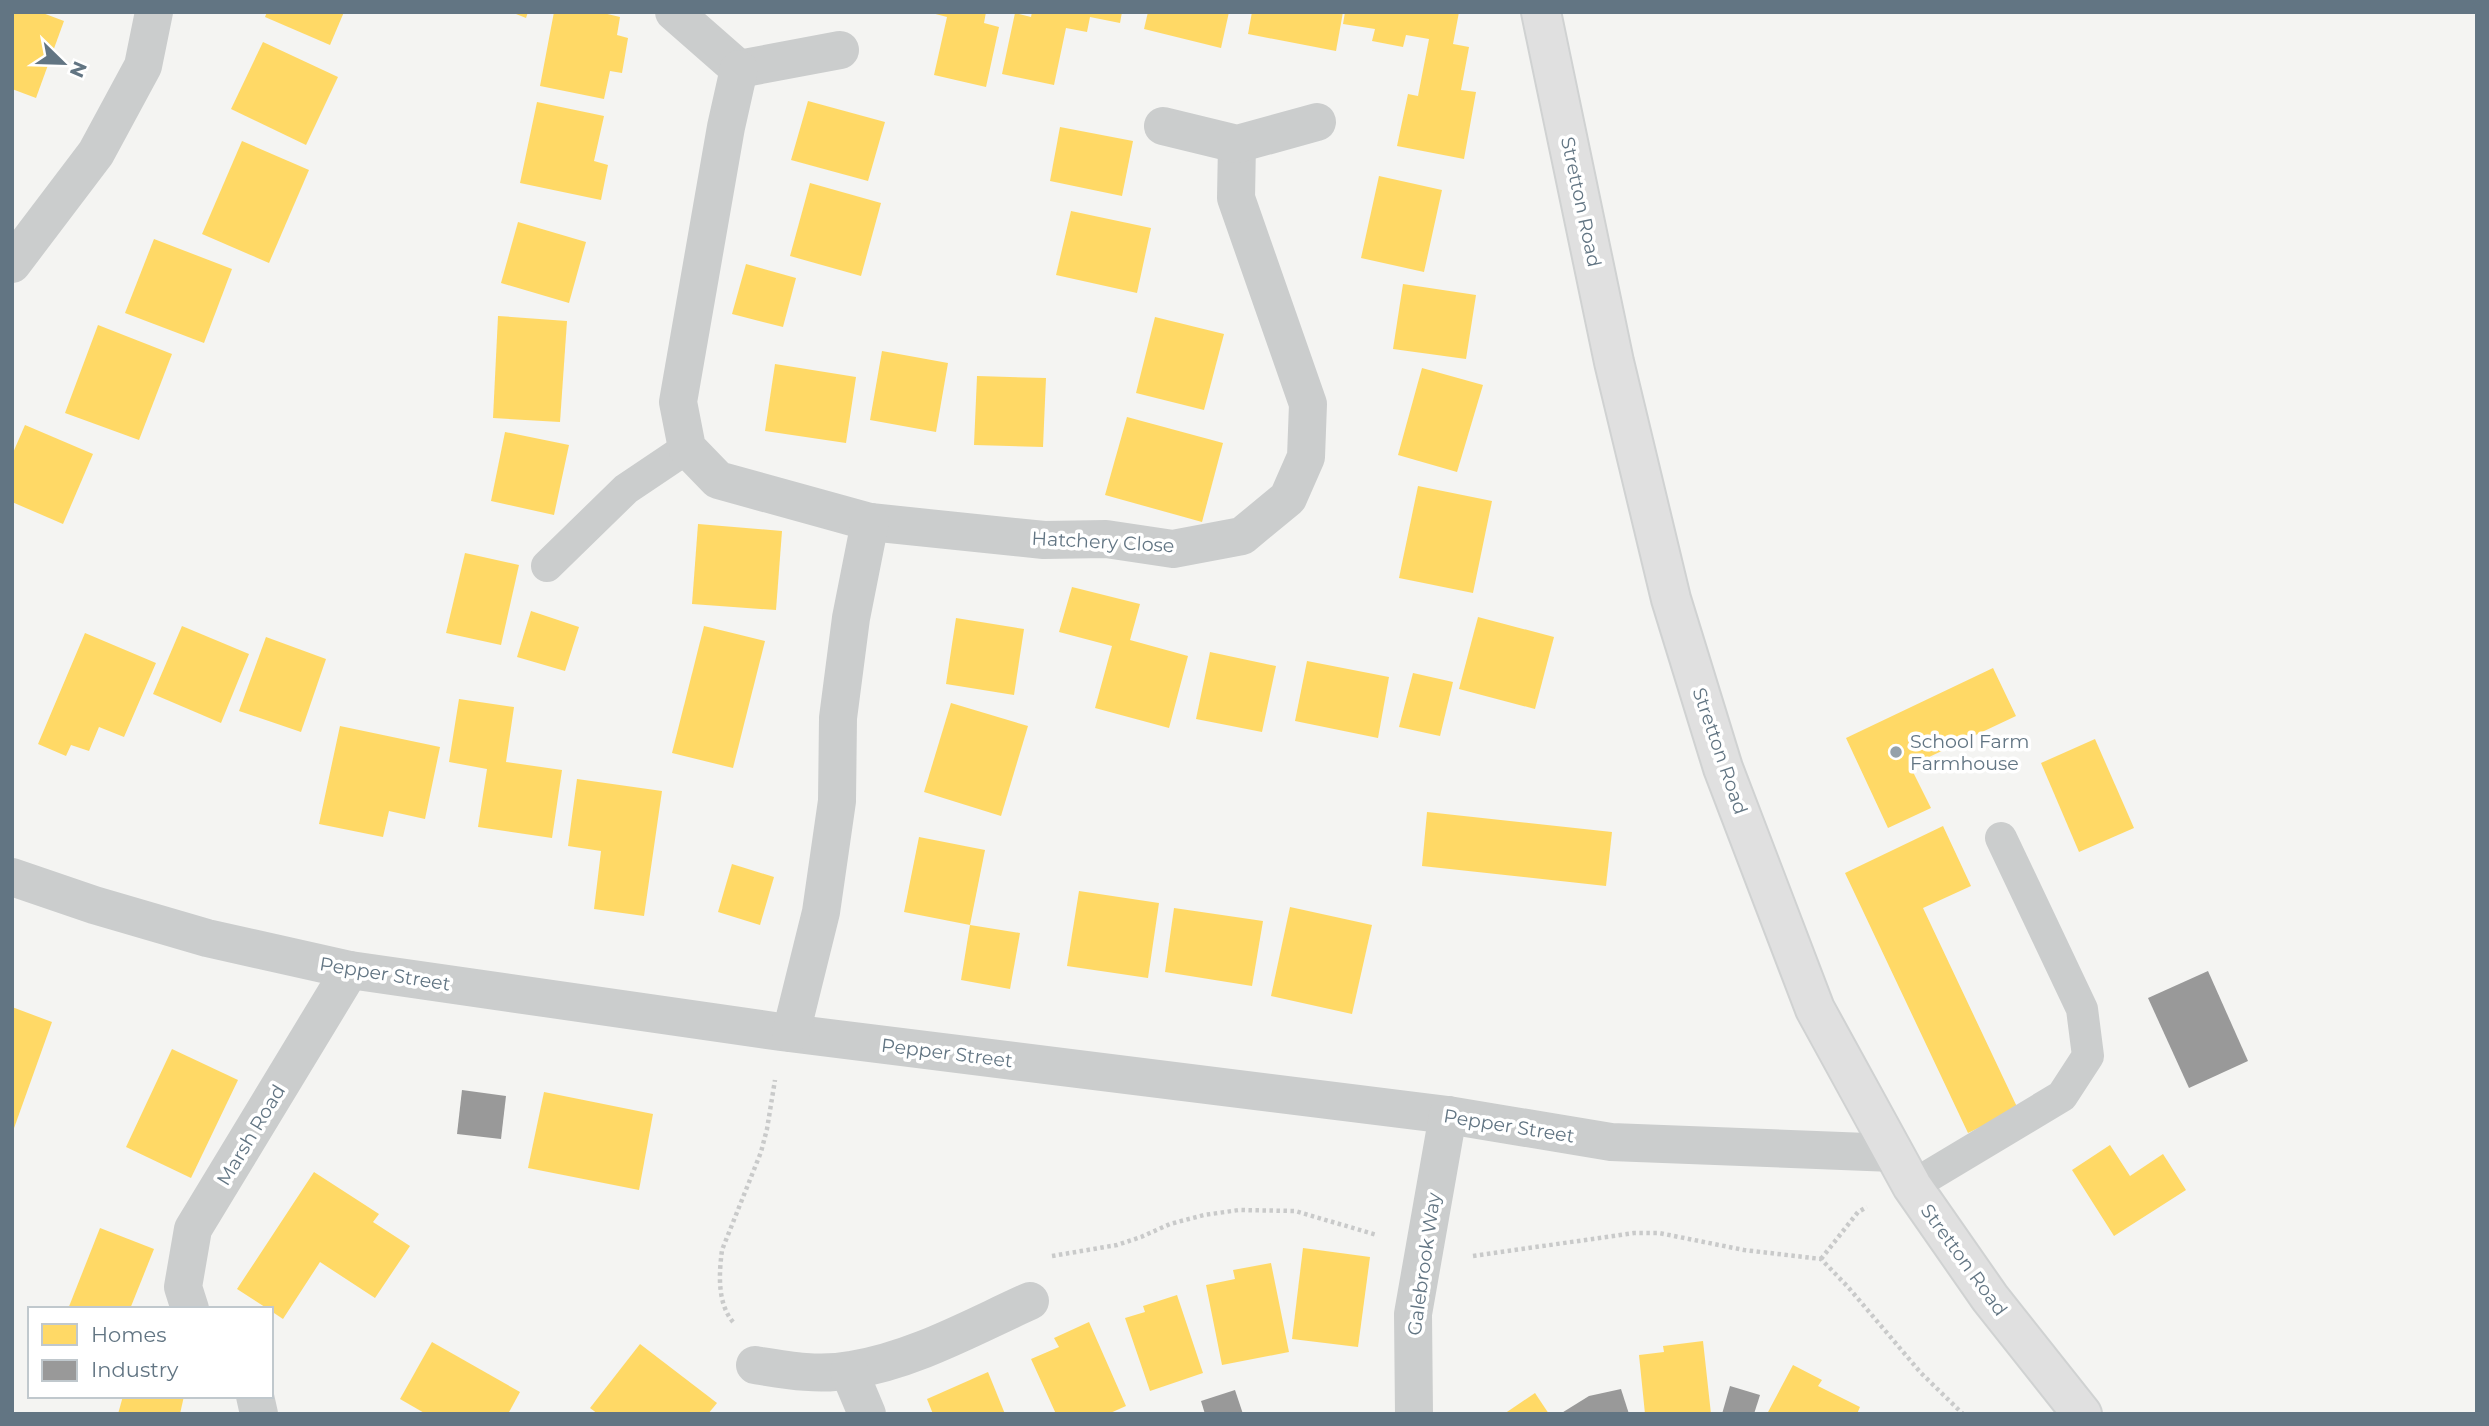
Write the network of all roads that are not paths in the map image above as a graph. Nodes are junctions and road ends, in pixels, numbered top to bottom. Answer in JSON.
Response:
{"nodes":[{"id":1,"x":154,"y":12,"type":"edge"},
{"id":2,"x":674,"y":12,"type":"edge"},
{"id":3,"x":1541,"y":12,"type":"edge"},
{"id":4,"x":840,"y":50,"type":"dead end"},
{"id":5,"x":739,"y":69,"type":"junction"},
{"id":6,"x":1317,"y":122,"type":"dead end"},
{"id":7,"x":1163,"y":126,"type":"dead end"},
{"id":8,"x":1237,"y":144,"type":"junction"},
{"id":9,"x":18,"y":246,"type":"edge"},
{"id":10,"x":687,"y":448,"type":"junction"},
{"id":11,"x":870,"y":522,"type":"junction"},
{"id":12,"x":547,"y":566,"type":"dead end"},
{"id":13,"x":2001,"y":838,"type":"dead end"},
{"id":14,"x":12,"y":877,"type":"edge"},
{"id":15,"x":350,"y":971,"type":"junction"},
{"id":16,"x":786,"y":1032,"type":"junction"},
{"id":17,"x":1448,"y":1115,"type":"junction"},
{"id":18,"x":1893,"y":1153,"type":"junction"},
{"id":19,"x":1912,"y":1186,"type":"junction"},
{"id":20,"x":1030,"y":1301,"type":"road end"},
{"id":21,"x":189,"y":1307,"type":"edge"},
{"id":22,"x":755,"y":1365,"type":"dead end"},
{"id":23,"x":849,"y":1371,"type":"junction"},
{"id":24,"x":867,"y":1414,"type":"edge"},
{"id":25,"x":1414,"y":1414,"type":"edge"},
{"id":26,"x":2082,"y":1414,"type":"edge"}],
"edges":[{"from":1,"to":9,"type":"street"},
{"from":2,"to":5,"type":"street"},
{"from":3,"to":18,"type":"main road","name":"Stretton Road"},
{"from":4,"to":5,"type":"street"},
{"from":5,"to":10,"type":"street"},
{"from":6,"to":8,"type":"street"},
{"from":7,"to":8,"type":"street"},
{"from":8,"to":11,"type":"street","name":"Hatchery Close"},
{"from":10,"to":11,"type":"street","name":"Hatchery Close"},
{"from":10,"to":12,"type":"lane"},
{"from":11,"to":16,"type":"street"},
{"from":13,"to":19,"type":"lane"},
{"from":14,"to":15,"type":"street","name":"Pepper Street"},
{"from":15,"to":16,"type":"street","name":"Pepper Street"},
{"from":15,"to":21,"type":"street","name":"Marsh Road"},
{"from":16,"to":17,"type":"street","name":"Pepper Street"},
{"from":17,"to":18,"type":"street","name":"Pepper Street"},
{"from":17,"to":25,"type":"street","name":"Galebrook Way"},
{"from":18,"to":19,"type":"main road","name":"Stretton Road"},
{"from":19,"to":26,"type":"main road","name":"Stretton Road"},
{"from":20,"to":23,"type":"street"},
{"from":22,"to":23,"type":"street"},
{"from":23,"to":24,"type":"street"}]}
